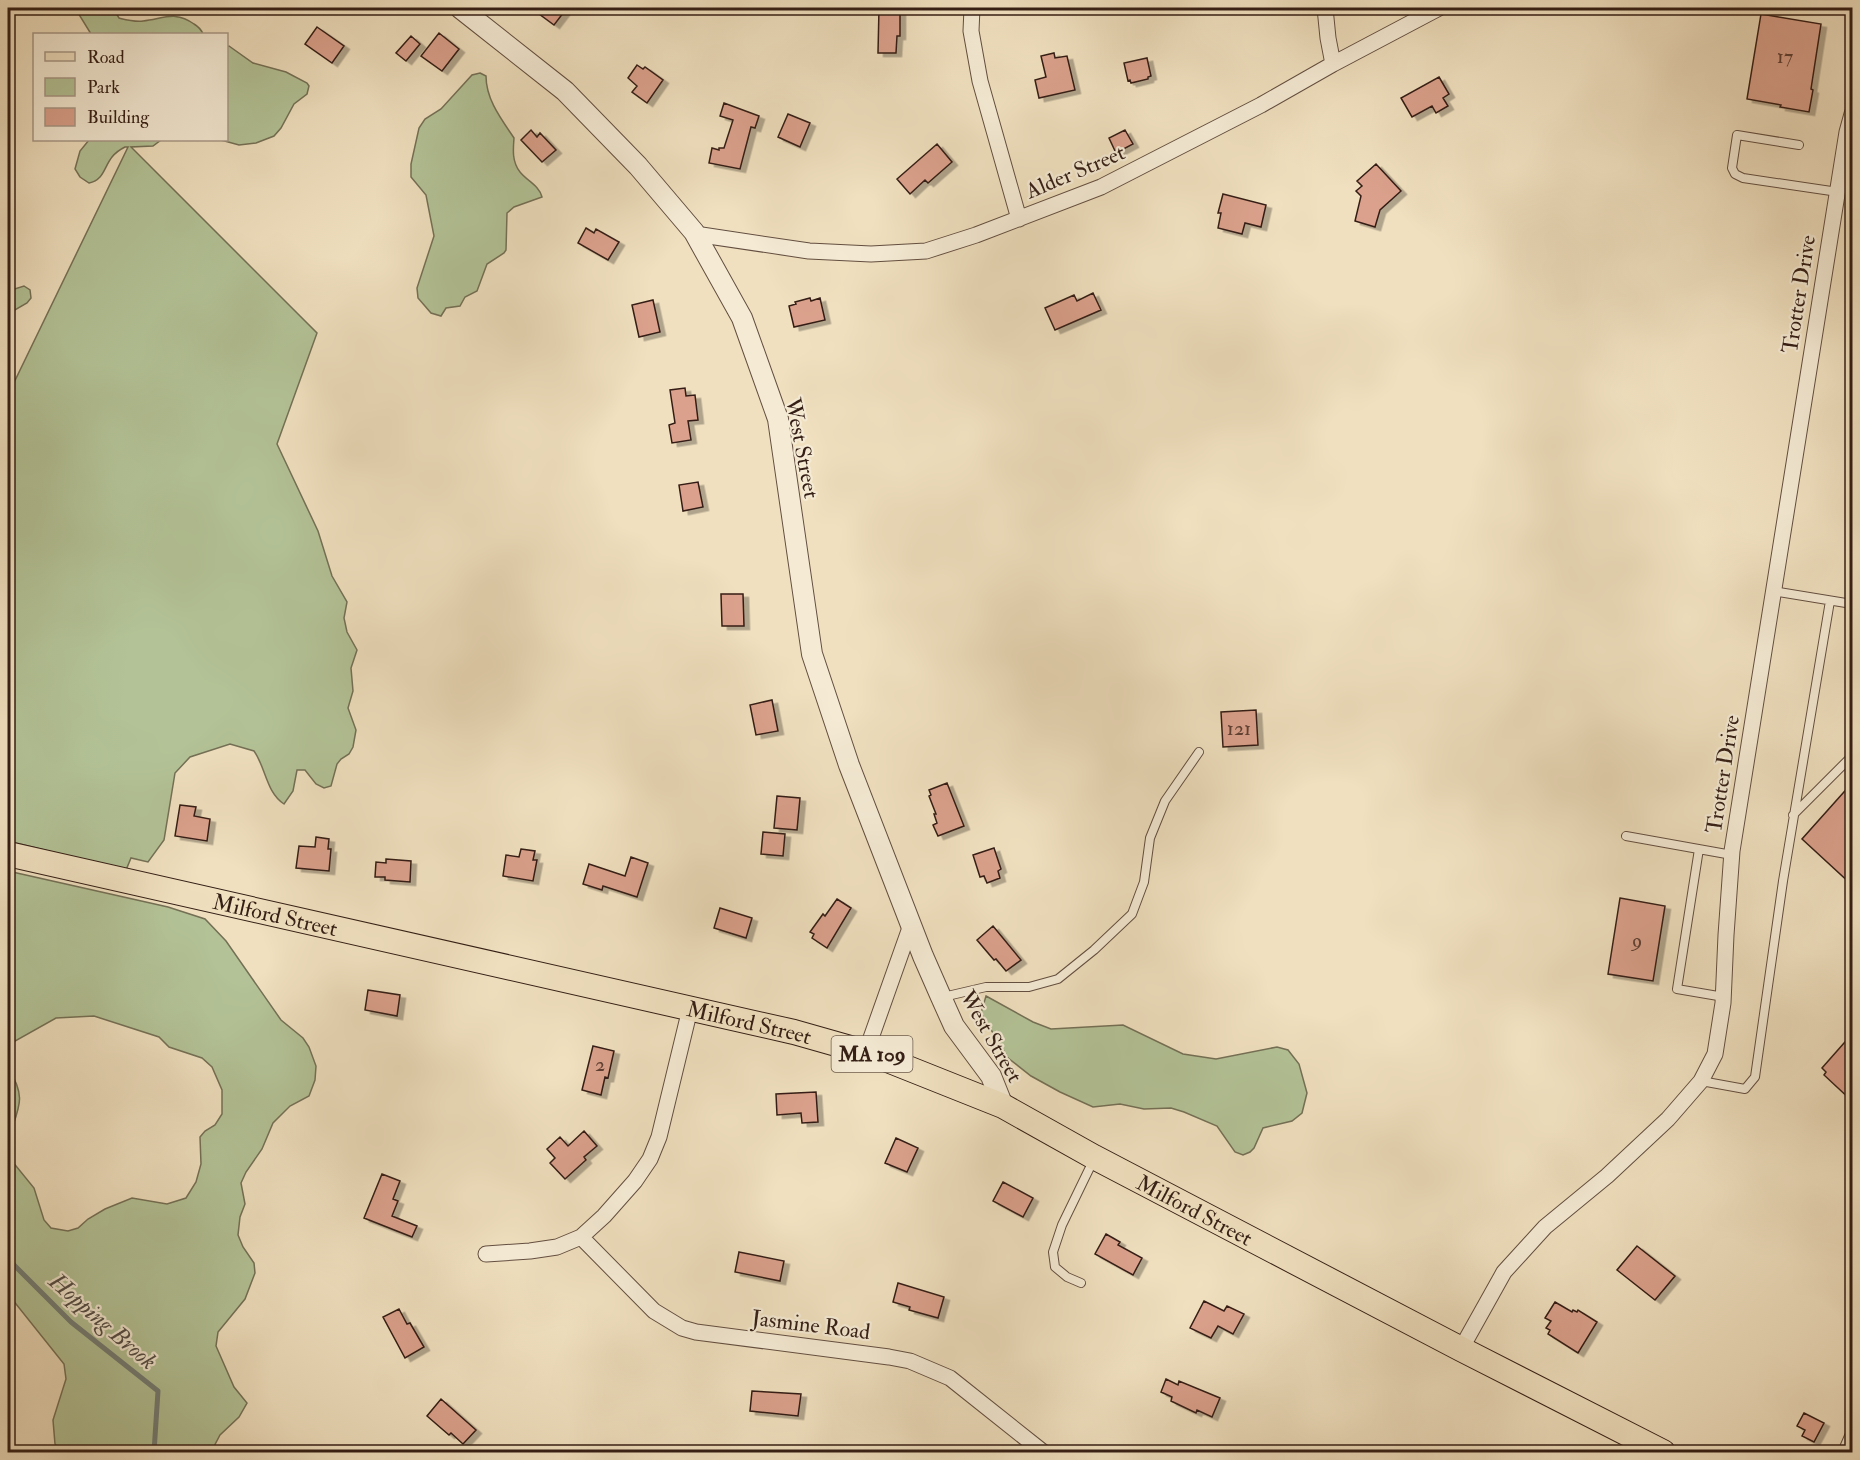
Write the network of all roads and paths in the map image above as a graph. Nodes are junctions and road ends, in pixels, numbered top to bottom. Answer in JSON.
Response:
{"nodes":[{"id":1,"x":460,"y":8,"type":"edge"},
{"id":2,"x":972,"y":8,"type":"edge"},
{"id":3,"x":1325,"y":8,"type":"edge"},
{"id":4,"x":1439,"y":8,"type":"edge"},
{"id":5,"x":1333,"y":64,"type":"junction"},
{"id":6,"x":1852,"y":114,"type":"edge"},
{"id":7,"x":1799,"y":145,"type":"dead end"},
{"id":8,"x":1838,"y":192,"type":"junction"},
{"id":9,"x":1018,"y":219,"type":"junction"},
{"id":10,"x":695,"y":234,"type":"junction"},
{"id":11,"x":1773,"y":591,"type":"junction"},
{"id":12,"x":1830,"y":601,"type":"junction"},
{"id":13,"x":1852,"y":604,"type":"edge"},
{"id":14,"x":1199,"y":752,"type":"dead end"},
{"id":15,"x":1852,"y":756,"type":"edge"},
{"id":16,"x":1793,"y":815,"type":"junction"},
{"id":17,"x":1626,"y":836,"type":"dead end"},
{"id":18,"x":1699,"y":849,"type":"junction"},
{"id":19,"x":8,"y":854,"type":"edge"},
{"id":20,"x":1732,"y":855,"type":"junction"},
{"id":21,"x":910,"y":925,"type":"junction"},
{"id":22,"x":941,"y":997,"type":"junction"},
{"id":23,"x":1724,"y":997,"type":"junction"},
{"id":24,"x":690,"y":1009,"type":"junction"},
{"id":25,"x":866,"y":1053,"type":"junction"},
{"id":26,"x":1701,"y":1082,"type":"junction"},
{"id":27,"x":1003,"y":1106,"type":"junction"},
{"id":28,"x":1094,"y":1157,"type":"junction"},
{"id":29,"x":581,"y":1237,"type":"junction"},
{"id":30,"x":486,"y":1254,"type":"dead end"},
{"id":31,"x":1081,"y":1283,"type":"dead end"},
{"id":32,"x":1461,"y":1349,"type":"junction"},
{"id":33,"x":1852,"y":1429,"type":"edge"},
{"id":34,"x":1043,"y":1452,"type":"edge"},
{"id":35,"x":1663,"y":1452,"type":"edge"},
{"id":36,"x":1842,"y":1452,"type":"edge"}],
"edges":[{"from":1,"to":10,"type":"street","name":"West Street"},
{"from":2,"to":9,"type":"street"},
{"from":3,"to":5,"type":"street"},
{"from":4,"to":5,"type":"street","name":"Alder Street"},
{"from":5,"to":9,"type":"street","name":"Alder Street"},
{"from":6,"to":8,"type":"street","name":"Trotter Drive"},
{"from":7,"to":8,"type":"lane"},
{"from":8,"to":11,"type":"street","name":"Trotter Drive"},
{"from":9,"to":10,"type":"street","name":"Alder Street"},
{"from":10,"to":21,"type":"street","name":"West Street"},
{"from":11,"to":12,"type":"lane"},
{"from":11,"to":20,"type":"street","name":"Trotter Drive"},
{"from":12,"to":13,"type":"lane"},
{"from":12,"to":16,"type":"lane"},
{"from":14,"to":22,"type":"lane"},
{"from":15,"to":16,"type":"lane"},
{"from":16,"to":26,"type":"lane"},
{"from":17,"to":18,"type":"lane"},
{"from":18,"to":20,"type":"lane"},
{"from":18,"to":23,"type":"lane"},
{"from":19,"to":24,"type":"main road","name":"Milford Street","number":"MA 109"},
{"from":20,"to":23,"type":"street","name":"Trotter Drive"},
{"from":21,"to":22,"type":"street","name":"West Street"},
{"from":21,"to":25,"type":"street"},
{"from":22,"to":27,"type":"street","name":"West Street"},
{"from":23,"to":26,"type":"street","name":"Trotter Drive"},
{"from":24,"to":25,"type":"main road","name":"Milford Street","number":"MA 109"},
{"from":24,"to":29,"type":"street"},
{"from":25,"to":27,"type":"main road","name":"Milford Street","number":"MA 109"},
{"from":26,"to":32,"type":"street","name":"Trotter Drive"},
{"from":27,"to":28,"type":"main road","name":"Milford Street","number":"MA 109"},
{"from":28,"to":31,"type":"lane"},
{"from":28,"to":32,"type":"main road","name":"Milford Street","number":"MA 109"},
{"from":29,"to":30,"type":"street"},
{"from":29,"to":34,"type":"street","name":"Jasmine Road"},
{"from":32,"to":35,"type":"main road","name":"Milford Street","number":"MA 109"},
{"from":33,"to":36,"type":"lane"}]}
